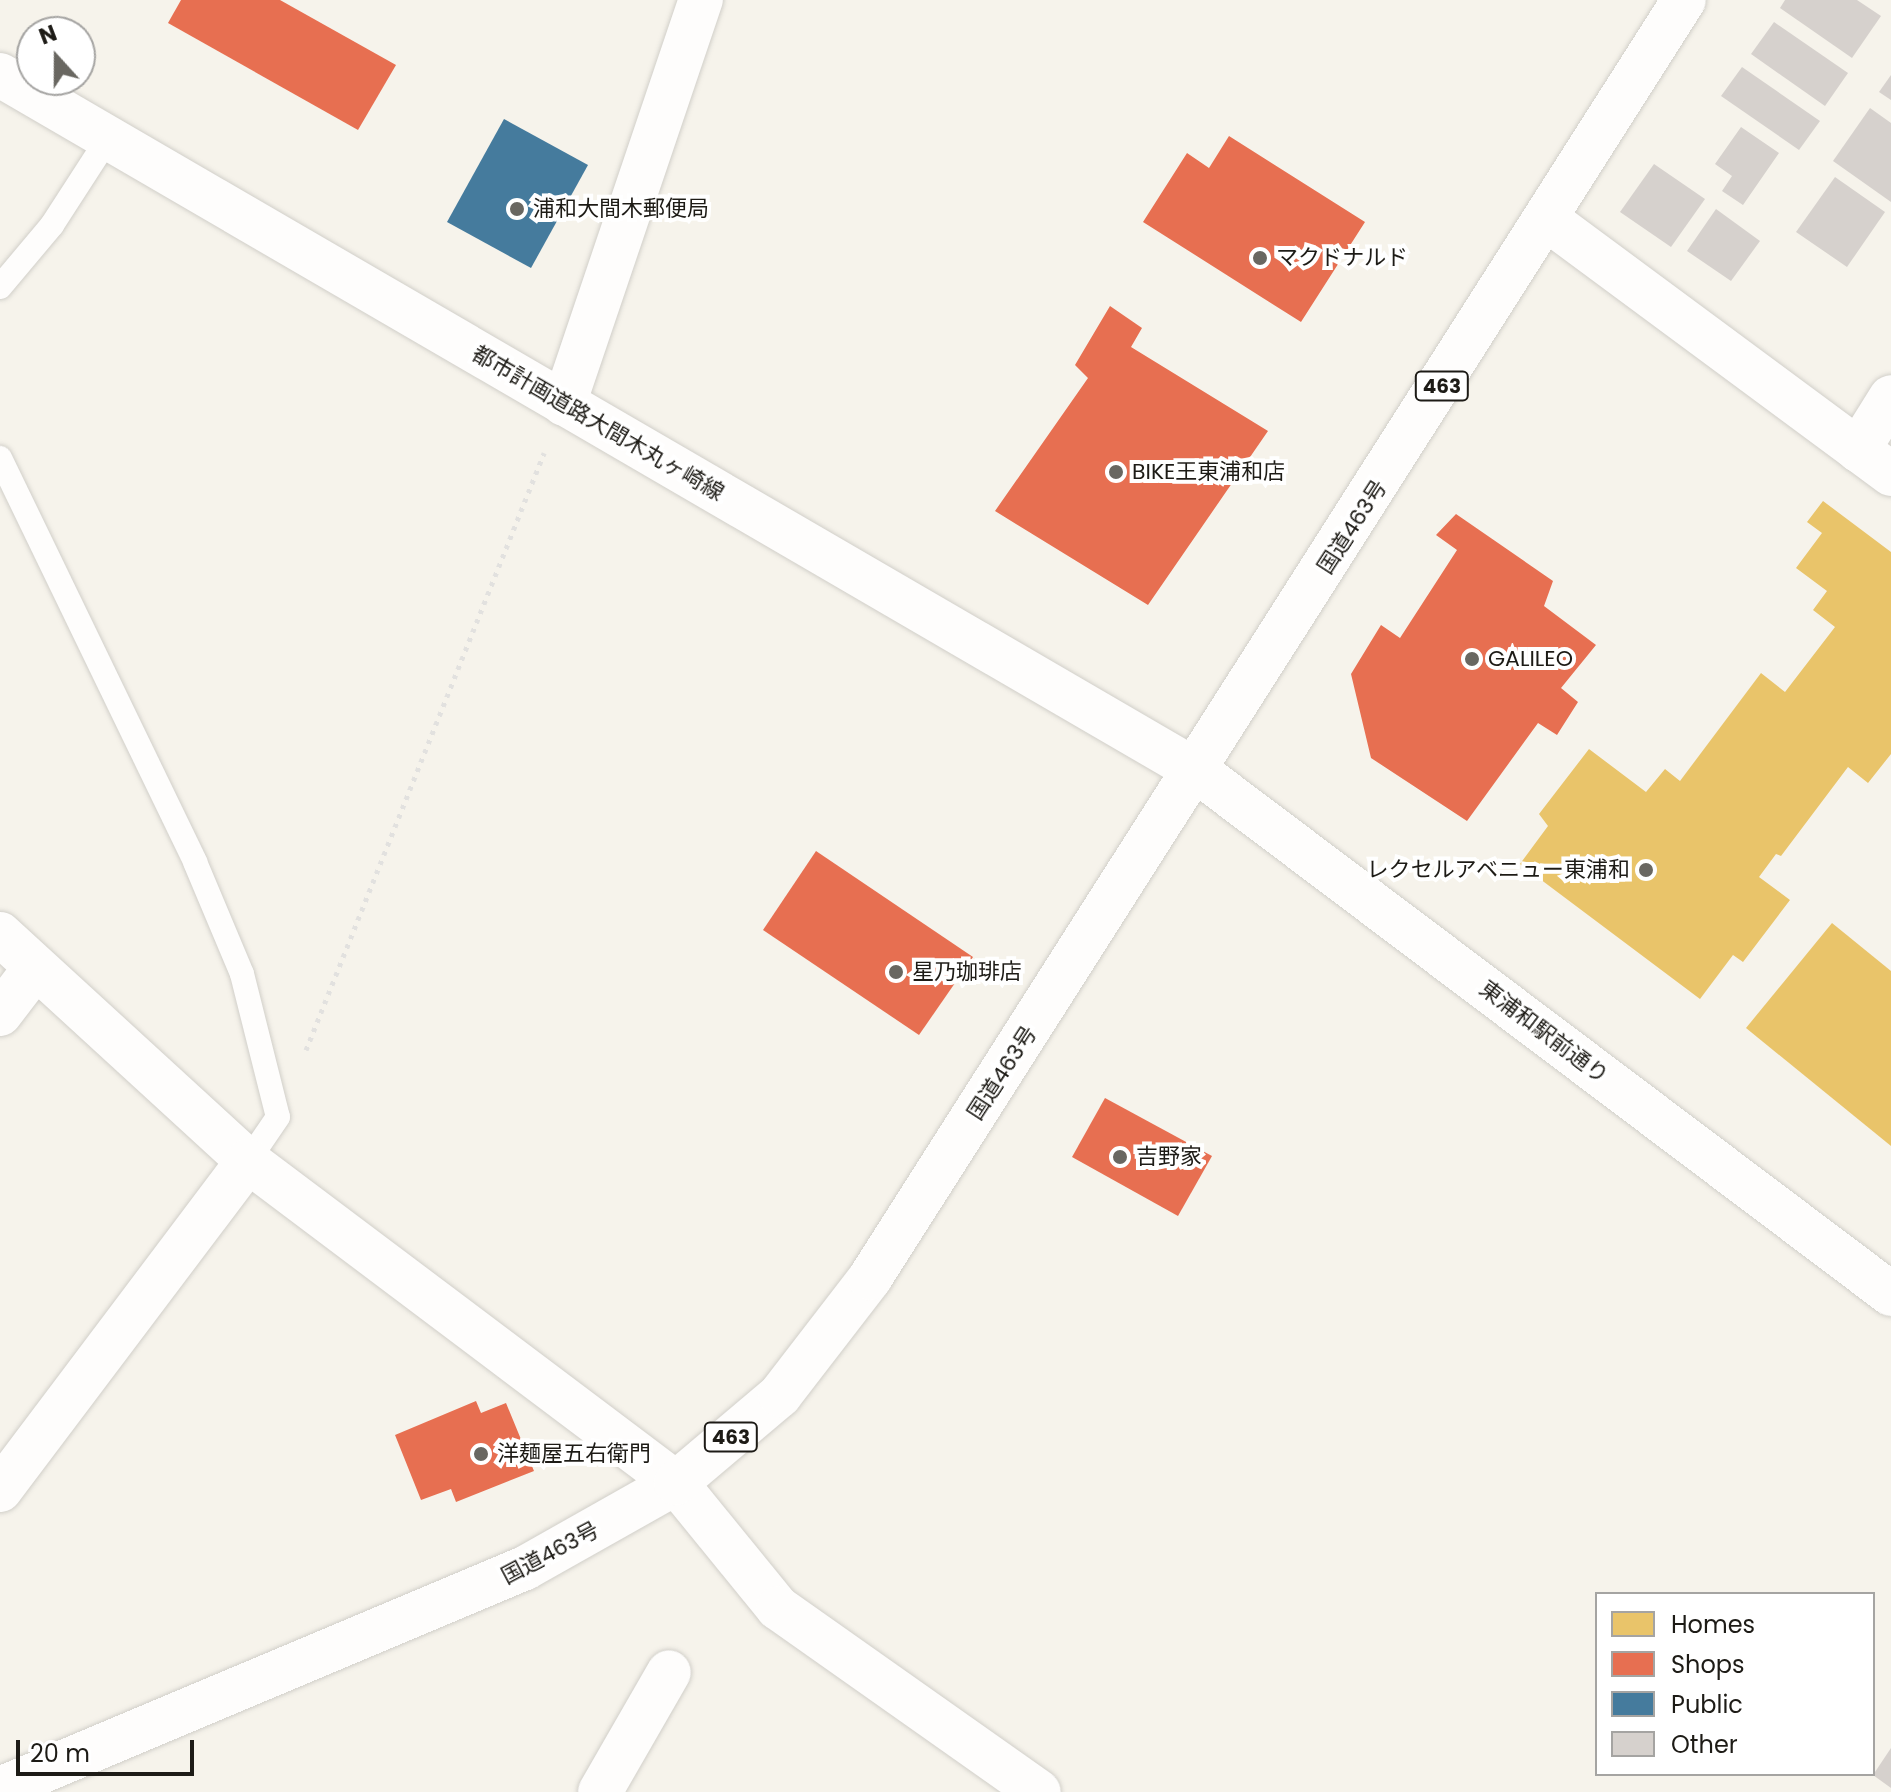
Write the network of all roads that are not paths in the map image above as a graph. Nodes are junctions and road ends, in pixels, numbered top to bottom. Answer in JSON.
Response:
{"nodes":[{"id":1,"x":701,"y":0,"type":"edge"},
{"id":2,"x":1684,"y":0,"type":"edge"},
{"id":3,"x":0,"y":75,"type":"edge"},
{"id":4,"x":109,"y":137,"type":"junction"},
{"id":5,"x":1548,"y":220,"type":"junction"},
{"id":6,"x":0,"y":287,"type":"edge"},
{"id":7,"x":1891,"y":397,"type":"edge"},
{"id":8,"x":564,"y":404,"type":"junction"},
{"id":9,"x":0,"y":458,"type":"edge"},
{"id":10,"x":1874,"y":462,"type":"edge"},
{"id":11,"x":1197,"y":771,"type":"junction"},
{"id":12,"x":0,"y":934,"type":"edge"},
{"id":13,"x":35,"y":968,"type":"junction"},
{"id":14,"x":0,"y":1014,"type":"edge"},
{"id":15,"x":248,"y":1161,"type":"junction"},
{"id":16,"x":1891,"y":1294,"type":"edge"},
{"id":17,"x":676,"y":1483,"type":"junction"},
{"id":18,"x":0,"y":1490,"type":"edge"},
{"id":19,"x":669,"y":1672,"type":"dead end"},
{"id":20,"x":0,"y":1789,"type":"edge"},
{"id":21,"x":600,"y":1792,"type":"edge"},
{"id":22,"x":1039,"y":1792,"type":"edge"}],
"edges":[{"from":1,"to":8,"type":"main road"},
{"from":2,"to":5,"type":"main road","name":"国道463号","number":"463"},
{"from":3,"to":4,"type":"main road","name":"都市計画道路大間木丸ヶ崎線"},
{"from":4,"to":6,"type":"lane"},
{"from":4,"to":8,"type":"main road","name":"都市計画道路大間木丸ヶ崎線"},
{"from":5,"to":10,"type":"main road"},
{"from":5,"to":11,"type":"main road","name":"国道463号","number":"463"},
{"from":7,"to":10,"type":"main road"},
{"from":8,"to":11,"type":"main road","name":"都市計画道路大間木丸ヶ崎線"},
{"from":9,"to":15,"type":"lane"},
{"from":11,"to":16,"type":"main road","name":"東浦和駅前通り"},
{"from":11,"to":17,"type":"main road","name":"国道463号","number":"463"},
{"from":12,"to":13,"type":"main road"},
{"from":13,"to":14,"type":"main road"},
{"from":13,"to":15,"type":"main road"},
{"from":15,"to":17,"type":"main road"},
{"from":15,"to":18,"type":"main road"},
{"from":17,"to":20,"type":"main road","name":"国道463号","number":"463"},
{"from":17,"to":22,"type":"main road"},
{"from":19,"to":21,"type":"main road"}]}
